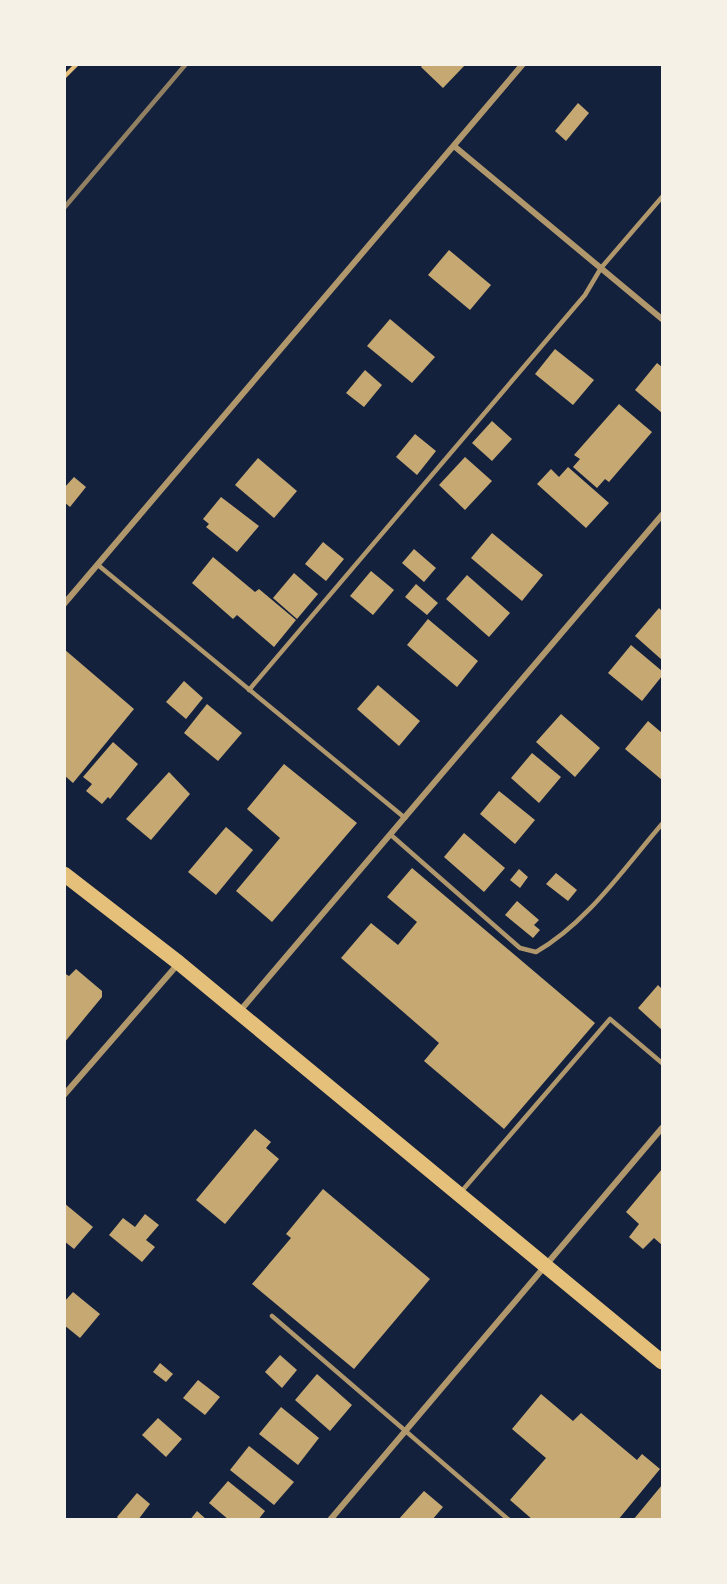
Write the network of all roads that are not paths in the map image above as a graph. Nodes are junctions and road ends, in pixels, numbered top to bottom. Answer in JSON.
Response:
{"nodes":[{"id":1,"x":524,"y":64,"type":"edge"},
{"id":2,"x":454,"y":146,"type":"junction"},
{"id":3,"x":663,"y":197,"type":"edge"},
{"id":4,"x":601,"y":268,"type":"junction"},
{"id":5,"x":663,"y":319,"type":"edge"},
{"id":6,"x":663,"y":515,"type":"edge"},
{"id":7,"x":98,"y":565,"type":"junction"},
{"id":8,"x":64,"y":604,"type":"edge"},
{"id":9,"x":249,"y":690,"type":"junction"},
{"id":10,"x":405,"y":818,"type":"junction"},
{"id":11,"x":663,"y":824,"type":"edge"},
{"id":12,"x":391,"y":835,"type":"junction"},
{"id":13,"x":64,"y":874,"type":"edge"},
{"id":14,"x":179,"y":963,"type":"junction"},
{"id":15,"x":239,"y":1013,"type":"junction"},
{"id":16,"x":663,"y":1063,"type":"edge"},
{"id":17,"x":64,"y":1095,"type":"edge"},
{"id":18,"x":663,"y":1128,"type":"edge"},
{"id":19,"x":459,"y":1194,"type":"junction"},
{"id":20,"x":546,"y":1266,"type":"junction"},
{"id":21,"x":272,"y":1316,"type":"dead end"},
{"id":22,"x":663,"y":1362,"type":"edge"},
{"id":23,"x":405,"y":1431,"type":"junction"},
{"id":24,"x":330,"y":1520,"type":"edge"},
{"id":25,"x":509,"y":1520,"type":"edge"}],
"edges":[{"from":1,"to":2,"type":"street"},
{"from":2,"to":4,"type":"street"},
{"from":2,"to":7,"type":"street"},
{"from":3,"to":4,"type":"lane"},
{"from":4,"to":5,"type":"street"},
{"from":4,"to":9,"type":"lane"},
{"from":6,"to":10,"type":"street"},
{"from":7,"to":8,"type":"street"},
{"from":7,"to":9,"type":"lane"},
{"from":9,"to":10,"type":"lane"},
{"from":10,"to":12,"type":"street"},
{"from":11,"to":12,"type":"lane"},
{"from":12,"to":15,"type":"street"},
{"from":13,"to":14,"type":"main road"},
{"from":14,"to":15,"type":"main road"},
{"from":14,"to":17,"type":"street"},
{"from":15,"to":19,"type":"main road"},
{"from":16,"to":19,"type":"lane"},
{"from":18,"to":20,"type":"street"},
{"from":19,"to":20,"type":"main road"},
{"from":20,"to":22,"type":"main road"},
{"from":20,"to":23,"type":"street"},
{"from":21,"to":23,"type":"lane"},
{"from":23,"to":24,"type":"street"},
{"from":23,"to":25,"type":"lane"}]}
